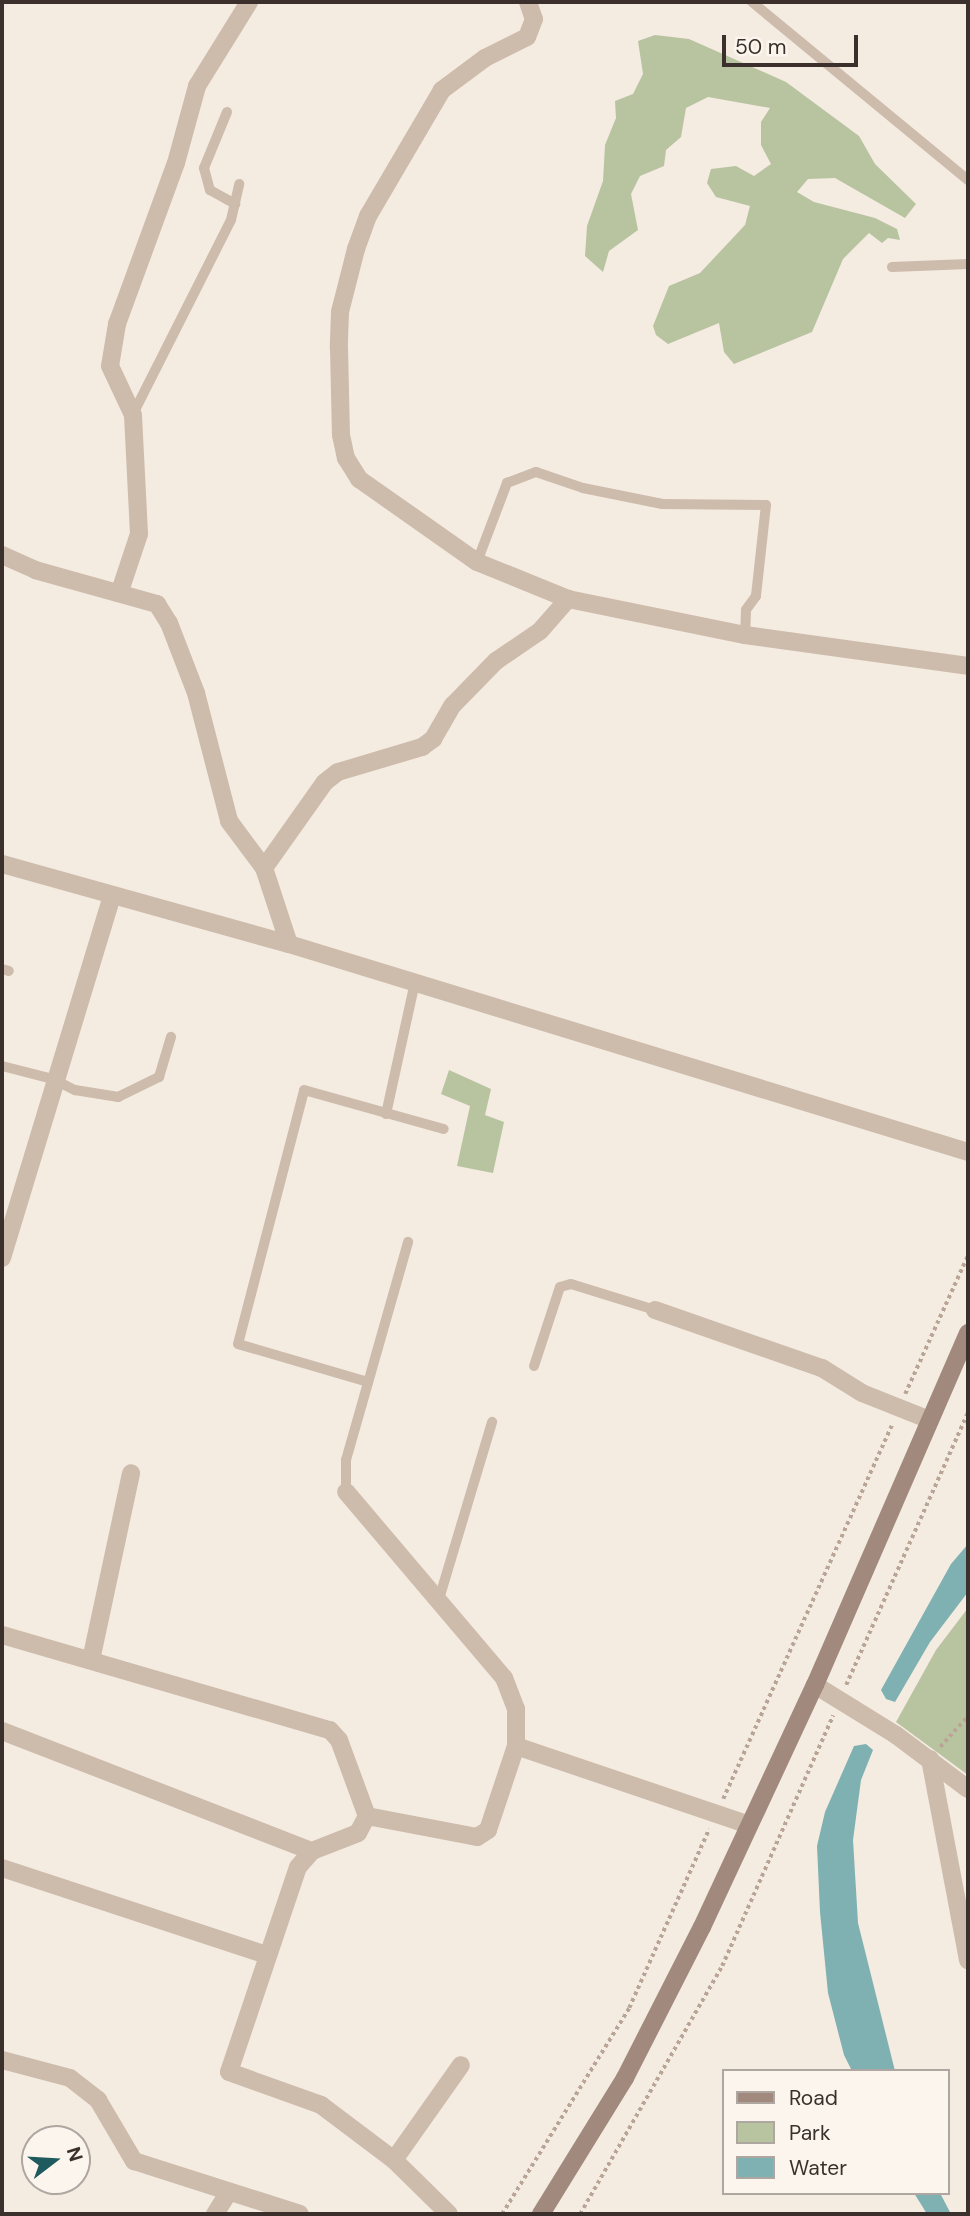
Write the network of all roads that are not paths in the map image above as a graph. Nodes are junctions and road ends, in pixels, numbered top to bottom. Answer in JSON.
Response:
{"nodes":[{"id":1,"x":249,"y":2,"type":"edge"},
{"id":2,"x":528,"y":2,"type":"edge"},
{"id":3,"x":752,"y":2,"type":"edge"},
{"id":4,"x":227,"y":112,"type":"dead end"},
{"id":5,"x":968,"y":180,"type":"edge"},
{"id":6,"x":239,"y":184,"type":"dead end"},
{"id":7,"x":235,"y":204,"type":"junction"},
{"id":8,"x":968,"y":264,"type":"edge"},
{"id":9,"x":892,"y":267,"type":"dead end"},
{"id":10,"x":133,"y":415,"type":"junction"},
{"id":11,"x":2,"y":555,"type":"edge"},
{"id":12,"x":477,"y":562,"type":"junction"},
{"id":13,"x":120,"y":591,"type":"junction"},
{"id":14,"x":568,"y":599,"type":"junction"},
{"id":15,"x":745,"y":635,"type":"junction"},
{"id":16,"x":968,"y":666,"type":"edge"},
{"id":17,"x":2,"y":864,"type":"edge"},
{"id":18,"x":264,"y":868,"type":"junction"},
{"id":19,"x":112,"y":895,"type":"junction"},
{"id":20,"x":289,"y":944,"type":"junction"},
{"id":21,"x":415,"y":982,"type":"junction"},
{"id":22,"x":171,"y":1037,"type":"dead end"},
{"id":23,"x":2,"y":1066,"type":"edge"},
{"id":24,"x":53,"y":1079,"type":"junction"},
{"id":25,"x":386,"y":1114,"type":"junction"},
{"id":26,"x":444,"y":1129,"type":"dead end"},
{"id":27,"x":968,"y":1152,"type":"edge"},
{"id":28,"x":408,"y":1242,"type":"dead end"},
{"id":29,"x":2,"y":1258,"type":"edge"},
{"id":30,"x":655,"y":1310,"type":"joint"},
{"id":31,"x":968,"y":1333,"type":"edge"},
{"id":32,"x":534,"y":1366,"type":"dead end"},
{"id":33,"x":368,"y":1382,"type":"junction"},
{"id":34,"x":930,"y":1420,"type":"junction"},
{"id":35,"x":492,"y":1422,"type":"dead end"},
{"id":36,"x":131,"y":1473,"type":"dead end"},
{"id":37,"x":346,"y":1492,"type":"joint"},
{"id":38,"x":439,"y":1599,"type":"junction"},
{"id":39,"x":2,"y":1635,"type":"edge"},
{"id":40,"x":91,"y":1660,"type":"junction"},
{"id":41,"x":815,"y":1685,"type":"junction"},
{"id":42,"x":3,"y":1737,"type":"edge"},
{"id":43,"x":516,"y":1746,"type":"junction"},
{"id":44,"x":930,"y":1759,"type":"junction"},
{"id":45,"x":968,"y":1788,"type":"edge"},
{"id":46,"x":367,"y":1816,"type":"junction"},
{"id":47,"x":748,"y":1825,"type":"junction"},
{"id":48,"x":312,"y":1852,"type":"junction"},
{"id":49,"x":2,"y":1868,"type":"edge"},
{"id":50,"x":962,"y":1881,"type":"edge"},
{"id":51,"x":267,"y":1955,"type":"junction"},
{"id":52,"x":968,"y":1960,"type":"edge"},
{"id":53,"x":2,"y":2060,"type":"edge"},
{"id":54,"x":461,"y":2065,"type":"dead end"},
{"id":55,"x":394,"y":2160,"type":"junction"},
{"id":56,"x":229,"y":2192,"type":"junction"},
{"id":57,"x":215,"y":2214,"type":"edge"},
{"id":58,"x":300,"y":2214,"type":"edge"},
{"id":59,"x":449,"y":2214,"type":"edge"},
{"id":60,"x":541,"y":2214,"type":"edge"}],
"edges":[{"from":1,"to":10,"type":"street"},
{"from":2,"to":12,"type":"street"},
{"from":3,"to":5,"type":"lane"},
{"from":4,"to":7,"type":"lane"},
{"from":6,"to":7,"type":"lane"},
{"from":7,"to":10,"type":"lane"},
{"from":8,"to":9,"type":"lane"},
{"from":10,"to":13,"type":"street"},
{"from":11,"to":13,"type":"street"},
{"from":12,"to":14,"type":"street"},
{"from":12,"to":15,"type":"lane"},
{"from":13,"to":18,"type":"street"},
{"from":14,"to":15,"type":"street"},
{"from":14,"to":18,"type":"street"},
{"from":15,"to":16,"type":"street"},
{"from":17,"to":19,"type":"street"},
{"from":18,"to":20,"type":"street"},
{"from":19,"to":20,"type":"street"},
{"from":19,"to":24,"type":"street"},
{"from":20,"to":21,"type":"street"},
{"from":21,"to":25,"type":"lane"},
{"from":21,"to":27,"type":"street"},
{"from":22,"to":24,"type":"lane"},
{"from":23,"to":24,"type":"lane"},
{"from":24,"to":29,"type":"street"},
{"from":25,"to":26,"type":"lane"},
{"from":25,"to":33,"type":"lane"},
{"from":28,"to":33,"type":"lane"},
{"from":30,"to":32,"type":"lane"},
{"from":30,"to":34,"type":"street"},
{"from":31,"to":34,"type":"main road"},
{"from":33,"to":37,"type":"lane"},
{"from":34,"to":41,"type":"main road"},
{"from":35,"to":38,"type":"lane"},
{"from":36,"to":40,"type":"street"},
{"from":37,"to":38,"type":"street"},
{"from":38,"to":43,"type":"street"},
{"from":39,"to":40,"type":"street"},
{"from":40,"to":46,"type":"street"},
{"from":41,"to":44,"type":"street"},
{"from":41,"to":47,"type":"main road"},
{"from":42,"to":48,"type":"street"},
{"from":43,"to":46,"type":"street"},
{"from":43,"to":47,"type":"street"},
{"from":44,"to":45,"type":"street"},
{"from":44,"to":50,"type":"street"},
{"from":46,"to":48,"type":"street"},
{"from":47,"to":60,"type":"main road"},
{"from":48,"to":51,"type":"street"},
{"from":49,"to":51,"type":"street"},
{"from":50,"to":52,"type":"street"},
{"from":51,"to":55,"type":"street"},
{"from":53,"to":56,"type":"street"},
{"from":54,"to":55,"type":"street"},
{"from":55,"to":59,"type":"street"},
{"from":56,"to":57,"type":"street"},
{"from":56,"to":58,"type":"street"}]}
